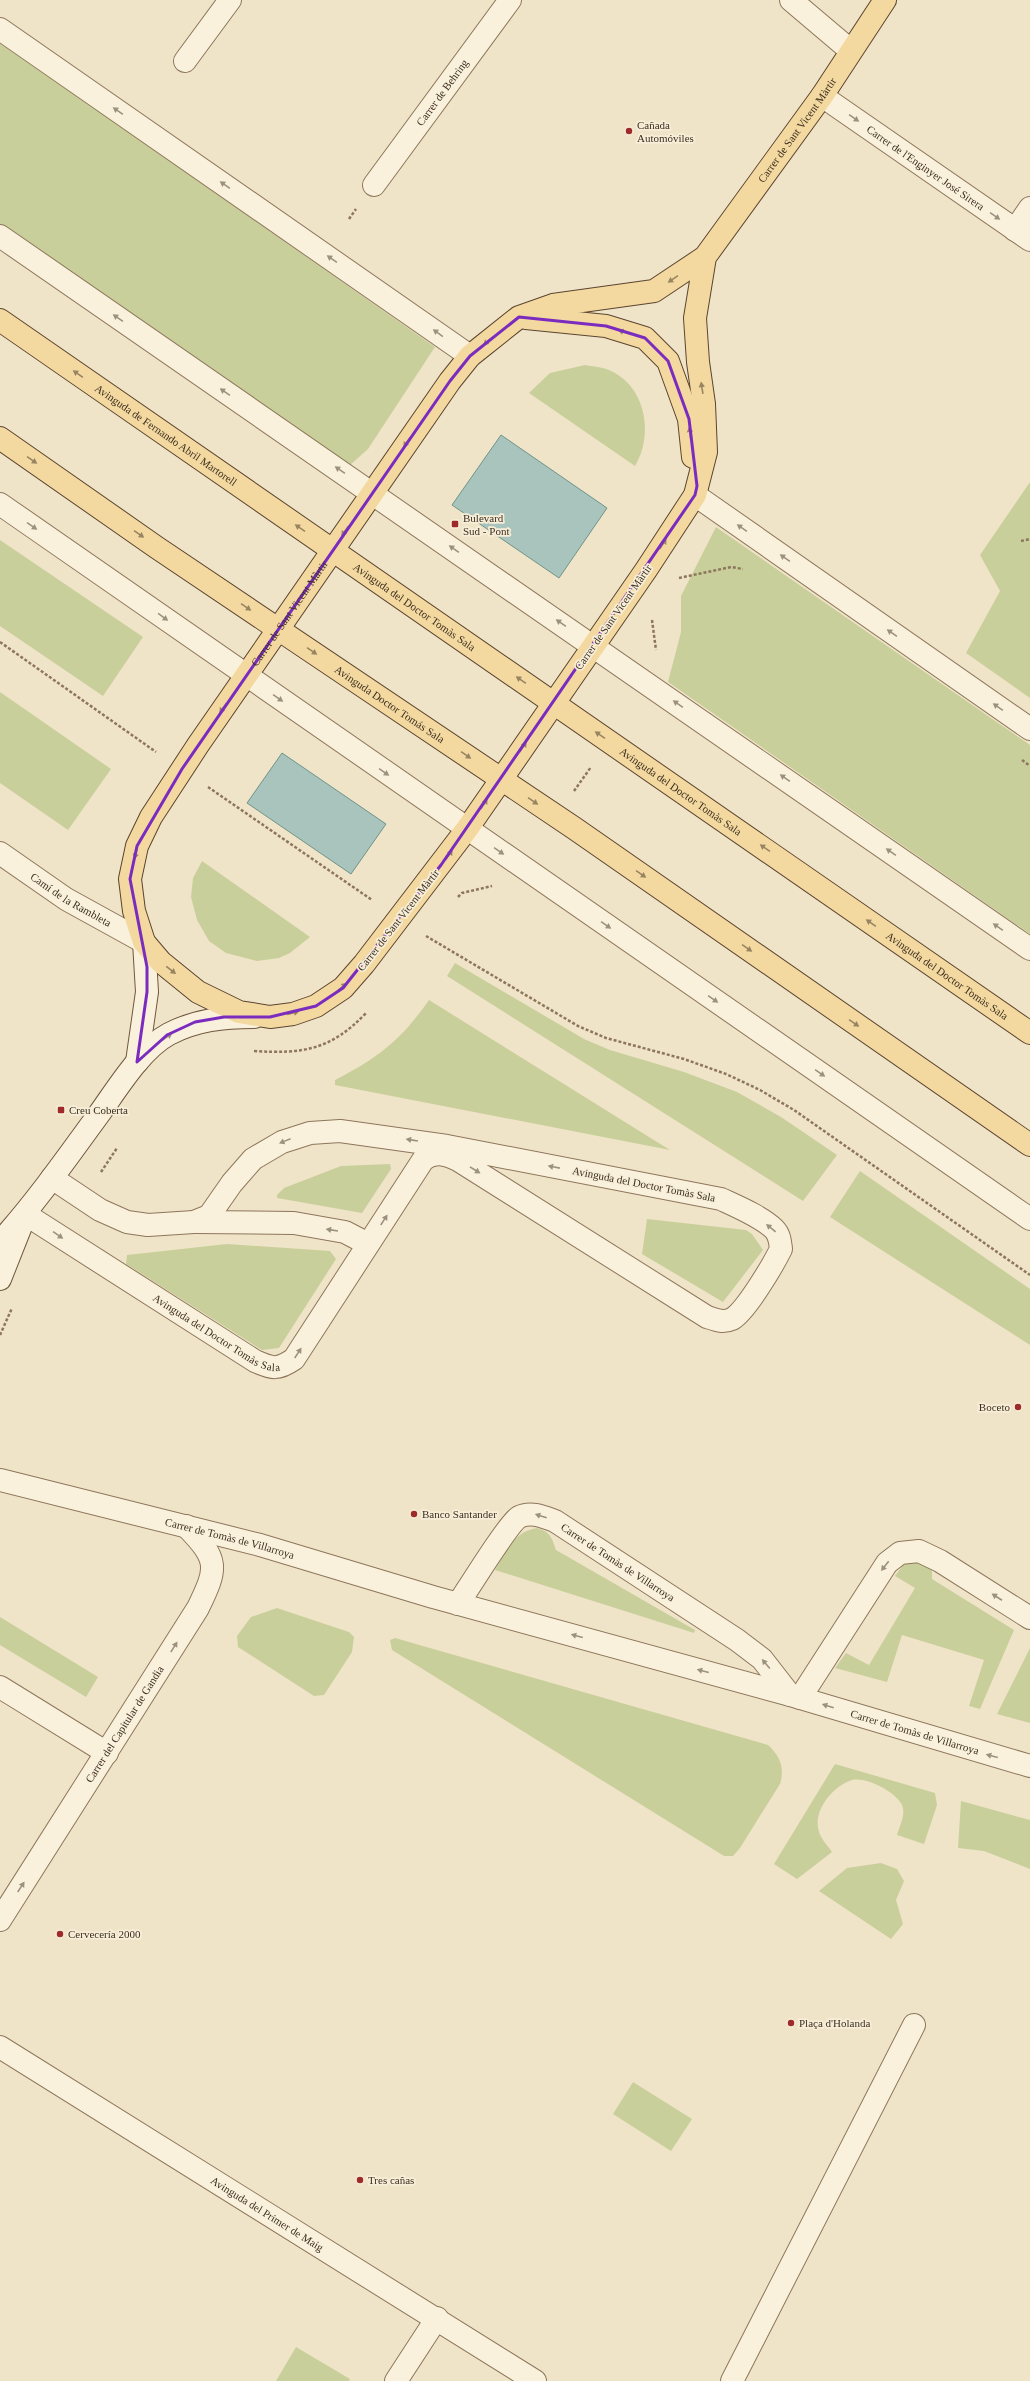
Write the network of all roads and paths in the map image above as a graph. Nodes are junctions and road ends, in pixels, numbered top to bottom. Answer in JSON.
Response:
{"nodes":[{"id":1,"x":230,"y":0,"type":"edge"},
{"id":2,"x":510,"y":0,"type":"edge"},
{"id":3,"x":791,"y":0,"type":"edge"},
{"id":4,"x":885,"y":0,"type":"edge"},
{"id":5,"x":0,"y":29,"type":"edge"},
{"id":6,"x":850,"y":50,"type":"junction"},
{"id":7,"x":185,"y":62,"type":"dead end"},
{"id":8,"x":822,"y":96,"type":"junction"},
{"id":9,"x":374,"y":185,"type":"dead end"},
{"id":10,"x":1030,"y":208,"type":"edge"},
{"id":11,"x":1023,"y":235,"type":"edge"},
{"id":12,"x":0,"y":236,"type":"edge"},
{"id":13,"x":705,"y":257,"type":"junction"},
{"id":14,"x":519,"y":317,"type":"junction"},
{"id":15,"x":0,"y":320,"type":"edge"},
{"id":16,"x":470,"y":356,"type":"junction"},
{"id":17,"x":0,"y":438,"type":"edge"},
{"id":18,"x":696,"y":490,"type":"junction"},
{"id":19,"x":372,"y":492,"type":"junction"},
{"id":20,"x":0,"y":504,"type":"edge"},
{"id":21,"x":1030,"y":539,"type":"edge"},
{"id":22,"x":1021,"y":540,"type":"dead end"},
{"id":23,"x":332,"y":550,"type":"junction"},
{"id":24,"x":746,"y":570,"type":"dead end"},
{"id":25,"x":674,"y":581,"type":"dead end"},
{"id":26,"x":279,"y":629,"type":"junction"},
{"id":27,"x":0,"y":642,"type":"edge"},
{"id":28,"x":593,"y":645,"type":"junction"},
{"id":29,"x":245,"y":676,"type":"junction"},
{"id":30,"x":553,"y":703,"type":"junction"},
{"id":31,"x":1030,"y":730,"type":"edge"},
{"id":32,"x":159,"y":754,"type":"dead end"},
{"id":33,"x":590,"y":769,"type":"dead end"},
{"id":34,"x":501,"y":779,"type":"junction"},
{"id":35,"x":578,"y":786,"type":"dead end"},
{"id":36,"x":213,"y":789,"type":"dead end"},
{"id":37,"x":467,"y":829,"type":"junction"},
{"id":38,"x":0,"y":853,"type":"edge"},
{"id":39,"x":494,"y":886,"type":"dead end"},
{"id":40,"x":452,"y":901,"type":"dead end"},
{"id":41,"x":376,"y":903,"type":"dead end"},
{"id":42,"x":430,"y":930,"type":"dead end"},
{"id":43,"x":426,"y":936,"type":"dead end"},
{"id":44,"x":431,"y":940,"type":"dead end"},
{"id":45,"x":144,"y":942,"type":"junction"},
{"id":46,"x":1030,"y":949,"type":"edge"},
{"id":47,"x":368,"y":1011,"type":"dead end"},
{"id":48,"x":270,"y":1017,"type":"junction"},
{"id":49,"x":1030,"y":1033,"type":"edge"},
{"id":50,"x":250,"y":1050,"type":"dead end"},
{"id":51,"x":137,"y":1062,"type":"junction"},
{"id":52,"x":1030,"y":1145,"type":"edge"},
{"id":53,"x":118,"y":1146,"type":"dead end"},
{"id":54,"x":52,"y":1178,"type":"junction"},
{"id":55,"x":84,"y":1198,"type":"junction"},
{"id":56,"x":26,"y":1214,"type":"junction"},
{"id":57,"x":1030,"y":1219,"type":"edge"},
{"id":58,"x":194,"y":1222,"type":"junction"},
{"id":59,"x":0,"y":1242,"type":"edge"},
{"id":60,"x":368,"y":1244,"type":"junction"},
{"id":61,"x":1030,"y":1275,"type":"edge"},
{"id":62,"x":0,"y":1279,"type":"edge"},
{"id":63,"x":14,"y":1306,"type":"dead end"},
{"id":64,"x":0,"y":1335,"type":"edge"},
{"id":65,"x":0,"y":1480,"type":"edge"},
{"id":66,"x":186,"y":1526,"type":"junction"},
{"id":67,"x":458,"y":1604,"type":"junction"},
{"id":68,"x":1030,"y":1618,"type":"edge"},
{"id":69,"x":0,"y":1687,"type":"edge"},
{"id":70,"x":795,"y":1696,"type":"junction"},
{"id":71,"x":107,"y":1753,"type":"junction"},
{"id":72,"x":1030,"y":1766,"type":"edge"},
{"id":73,"x":0,"y":1920,"type":"edge"},
{"id":74,"x":914,"y":2026,"type":"dead end"},
{"id":75,"x":0,"y":2047,"type":"edge"},
{"id":76,"x":437,"y":2318,"type":"junction"},
{"id":77,"x":396,"y":2381,"type":"edge"},
{"id":78,"x":535,"y":2381,"type":"edge"},
{"id":79,"x":732,"y":2381,"type":"edge"}],
"edges":[{"from":1,"to":7,"type":"street"},
{"from":2,"to":9,"type":"street","name":"Carrer de Behring"},
{"from":3,"to":6,"type":"street"},
{"from":4,"to":6,"type":"main road","name":"Carrer de Sant Vicent Màrtir"},
{"from":16,"to":5,"type":"street","one_way":true},
{"from":6,"to":8,"type":"main road","name":"Carrer de Sant Vicent Màrtir"},
{"from":8,"to":11,"type":"street","name":"Carrer de l'Enginyer José Sirera","one_way":true},
{"from":8,"to":13,"type":"main road","name":"Carrer de Sant Vicent Màrtir"},
{"from":10,"to":11,"type":"street"},
{"from":19,"to":12,"type":"street","one_way":true},
{"from":13,"to":14,"type":"main road","name":"Carrer de Sant Vicent Màrtir","one_way":true},
{"from":18,"to":13,"type":"main road","name":"Carrer de Sant Vicent Màrtir","one_way":true},
{"from":14,"to":16,"type":"main road","name":"Carrer de Sant Vicent Màrtir","one_way":true},
{"from":18,"to":14,"type":"main road","one_way":true},
{"from":23,"to":15,"type":"main road","name":"Avinguda de Fernando Abril Martorell","one_way":true},
{"from":16,"to":19,"type":"main road","name":"Carrer de Sant Vicent Màrtir","one_way":true},
{"from":17,"to":26,"type":"main road","one_way":true},
{"from":28,"to":18,"type":"main road","name":"Carrer de Sant Vicent Màrtir","one_way":true},
{"from":31,"to":18,"type":"street","one_way":true},
{"from":19,"to":23,"type":"main road","name":"Carrer de Sant Vicent Màrtir","one_way":true},
{"from":28,"to":19,"type":"street","one_way":true},
{"from":20,"to":29,"type":"street","one_way":true},
{"from":21,"to":22,"type":"path"},
{"from":23,"to":26,"type":"main road","name":"Carrer de Sant Vicent Màrtir"},
{"from":30,"to":23,"type":"main road","name":"Avinguda del Doctor Tomàs Sala","one_way":true},
{"from":24,"to":25,"type":"path"},
{"from":26,"to":29,"type":"main road","name":"Carrer de Sant Vicent Màrtir"},
{"from":26,"to":34,"type":"main road","name":"Avinguda Doctor Tomás Sala","one_way":true},
{"from":27,"to":32,"type":"path"},
{"from":28,"to":30,"type":"main road","name":"Carrer de Sant Vicent Màrtir"},
{"from":46,"to":28,"type":"street","one_way":true},
{"from":29,"to":37,"type":"street","one_way":true},
{"from":29,"to":45,"type":"main road","name":"Carrer de Sant Vicent Màrtir","one_way":true},
{"from":34,"to":30,"type":"main road","name":"Carrer de Sant Vicent Màrtir","one_way":true},
{"from":49,"to":30,"type":"main road","name":"Avinguda del Doctor Tomàs Sala","one_way":true},
{"from":33,"to":35,"type":"path"},
{"from":37,"to":34,"type":"main road","name":"Carrer de Sant Vicent Màrtir","one_way":true},
{"from":34,"to":52,"type":"main road","one_way":true},
{"from":36,"to":41,"type":"path"},
{"from":48,"to":37,"type":"main road","name":"Carrer de Sant Vicent Màrtir","one_way":true},
{"from":37,"to":57,"type":"street","one_way":true},
{"from":38,"to":45,"type":"street","name":"Camí de la Rambleta"},
{"from":39,"to":40,"type":"path"},
{"from":42,"to":43,"type":"path"},
{"from":44,"to":61,"type":"path"},
{"from":45,"to":48,"type":"main road","name":"Carrer de Sant Vicent Màrtir","one_way":true},
{"from":45,"to":51,"type":"street","name":"Carrer de Sant Vicent Màrtir"},
{"from":47,"to":50,"type":"path"},
{"from":51,"to":48,"type":"street","name":"Carrer de Sant Vicent Màrtir","one_way":true},
{"from":51,"to":54,"type":"street","name":"Carrer de Sant Vicent Màrtir"},
{"from":53,"to":55,"type":"path"},
{"from":54,"to":55,"type":"street","name":"Avinguda del Doctor Tomàs Sala"},
{"from":54,"to":56,"type":"street","name":"Carrer de Sant Vicent Màrtir"},
{"from":55,"to":58,"type":"street","name":"Avinguda del Doctor Tomàs Sala"},
{"from":56,"to":59,"type":"street","name":"Carrer de Sant Vicent Màrtir"},
{"from":56,"to":60,"type":"street","name":"Avinguda del Doctor Tomàs Sala","one_way":true},
{"from":56,"to":62,"type":"street","name":"Carrer de Sant Vicent Màrtir"},
{"from":60,"to":58,"type":"street","name":"Avinguda del Doctor Tomàs Sala","one_way":true},
{"from":60,"to":58,"type":"street","name":"Avinguda del Doctor Tomàs Sala","one_way":true},
{"from":63,"to":64,"type":"path"},
{"from":65,"to":66,"type":"street","name":"Carrer de Tomàs de Villarroya"},
{"from":66,"to":67,"type":"street","name":"Carrer de Tomàs de Villarroya"},
{"from":71,"to":66,"type":"street","name":"Carrer del Capitular de Gandia","one_way":true},
{"from":70,"to":67,"type":"street","name":"Carrer de Tomàs de Villarroya","one_way":true},
{"from":70,"to":67,"type":"street","name":"Carrer de Tomàs de Villarroya","one_way":true},
{"from":68,"to":70,"type":"street","one_way":true},
{"from":69,"to":71,"type":"street"},
{"from":72,"to":70,"type":"street","name":"Carrer de Tomàs de Villarroya","one_way":true},
{"from":73,"to":71,"type":"street","name":"Carrer del Capitular de Gandia","one_way":true},
{"from":74,"to":79,"type":"street"},
{"from":75,"to":76,"type":"street","name":"Avinguda del Primer de Maig"},
{"from":76,"to":77,"type":"street"},
{"from":76,"to":78,"type":"street","name":"Avinguda del Primer de Maig"}]}
